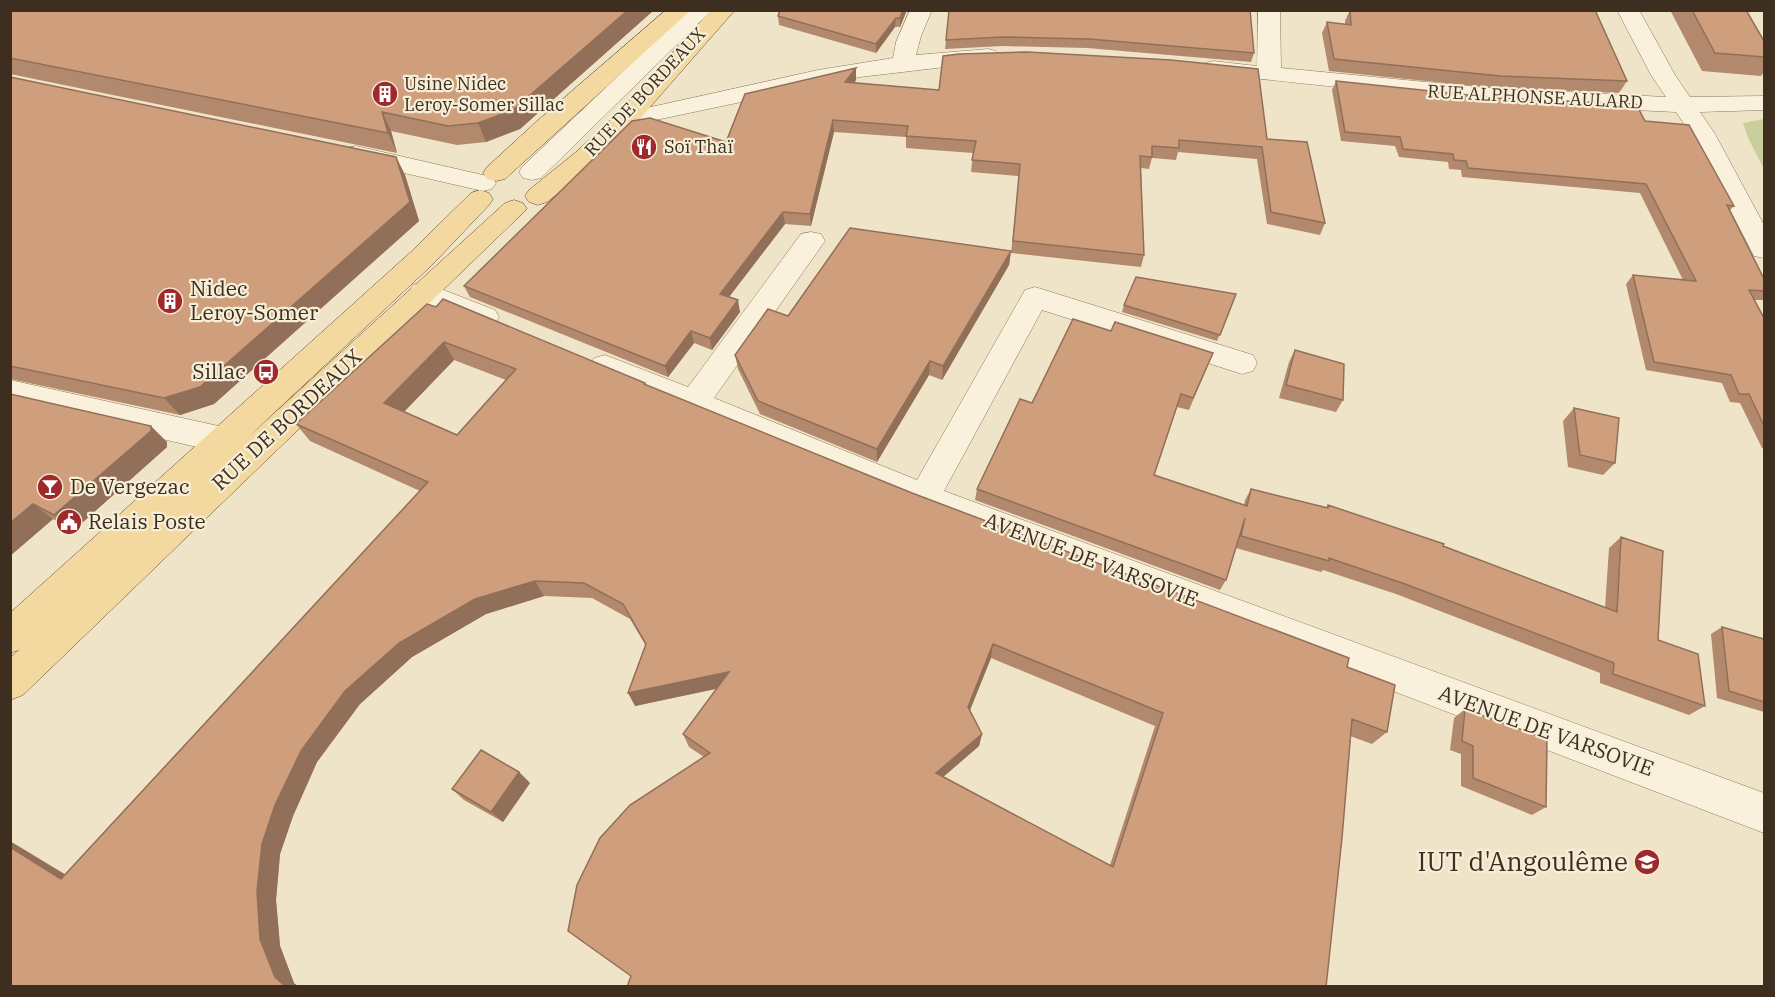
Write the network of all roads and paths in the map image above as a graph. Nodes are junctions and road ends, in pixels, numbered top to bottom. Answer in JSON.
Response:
{"nodes":[{"id":1,"x":680,"y":10,"type":"edge"},
{"id":2,"x":701,"y":10,"type":"edge"},
{"id":3,"x":724,"y":10,"type":"edge"},
{"id":4,"x":921,"y":10,"type":"edge"},
{"id":5,"x":1269,"y":10,"type":"edge"},
{"id":6,"x":1628,"y":10,"type":"edge"},
{"id":7,"x":1012,"y":55,"type":"edge"},
{"id":8,"x":905,"y":62,"type":"junction"},
{"id":9,"x":1188,"y":66,"type":"edge"},
{"id":10,"x":1269,"y":74,"type":"junction"},
{"id":11,"x":1764,"y":103,"type":"edge"},
{"id":12,"x":1684,"y":105,"type":"junction"},
{"id":13,"x":629,"y":116,"type":"junction"},
{"id":14,"x":336,"y":150,"type":"edge"},
{"id":15,"x":486,"y":185,"type":"junction"},
{"id":16,"x":528,"y":192,"type":"junction"},
{"id":17,"x":811,"y":241,"type":"dead end"},
{"id":18,"x":1764,"y":249,"type":"edge"},
{"id":19,"x":423,"y":292,"type":"junction"},
{"id":20,"x":516,"y":330,"type":"edge"},
{"id":21,"x":571,"y":353,"type":"edge"},
{"id":22,"x":1242,"y":363,"type":"dead end"},
{"id":23,"x":10,"y":392,"type":"edge"},
{"id":24,"x":693,"y":402,"type":"junction"},
{"id":25,"x":223,"y":440,"type":"junction"},
{"id":26,"x":924,"y":498,"type":"junction"},
{"id":27,"x":10,"y":637,"type":"edge"},
{"id":28,"x":10,"y":683,"type":"edge"},
{"id":29,"x":1764,"y":813,"type":"edge"}],
"edges":[{"from":1,"to":15,"type":"main road","name":"RUE DE BORDEAUX"},
{"from":2,"to":16,"type":"street"},
{"from":3,"to":13,"type":"main road","name":"RUE DE BORDEAUX"},
{"from":4,"to":8,"type":"street"},
{"from":5,"to":10,"type":"street"},
{"from":6,"to":12,"type":"street"},
{"from":7,"to":8,"type":"street"},
{"from":8,"to":13,"type":"street"},
{"from":9,"to":10,"type":"street","name":"RUE ALPHONSE AULARD"},
{"from":10,"to":12,"type":"street","name":"RUE ALPHONSE AULARD"},
{"from":11,"to":12,"type":"street","name":"RUE ALPHONSE AULARD"},
{"from":12,"to":18,"type":"street"},
{"from":13,"to":16,"type":"main road","name":"RUE DE BORDEAUX"},
{"from":14,"to":15,"type":"street"},
{"from":15,"to":16,"type":"main road"},
{"from":15,"to":16,"type":"main road"},
{"from":15,"to":25,"type":"main road","name":"RUE DE BORDEAUX"},
{"from":16,"to":19,"type":"main road","name":"RUE DE BORDEAUX"},
{"from":17,"to":24,"type":"street"},
{"from":19,"to":20,"type":"street"},
{"from":19,"to":28,"type":"main road","name":"RUE DE BORDEAUX"},
{"from":21,"to":24,"type":"street","name":"AVENUE DE VARSOVIE"},
{"from":22,"to":26,"type":"street"},
{"from":23,"to":25,"type":"street"},
{"from":24,"to":26,"type":"street","name":"AVENUE DE VARSOVIE"},
{"from":25,"to":27,"type":"main road","name":"RUE DE BORDEAUX"},
{"from":26,"to":29,"type":"street","name":"AVENUE DE VARSOVIE"}]}
